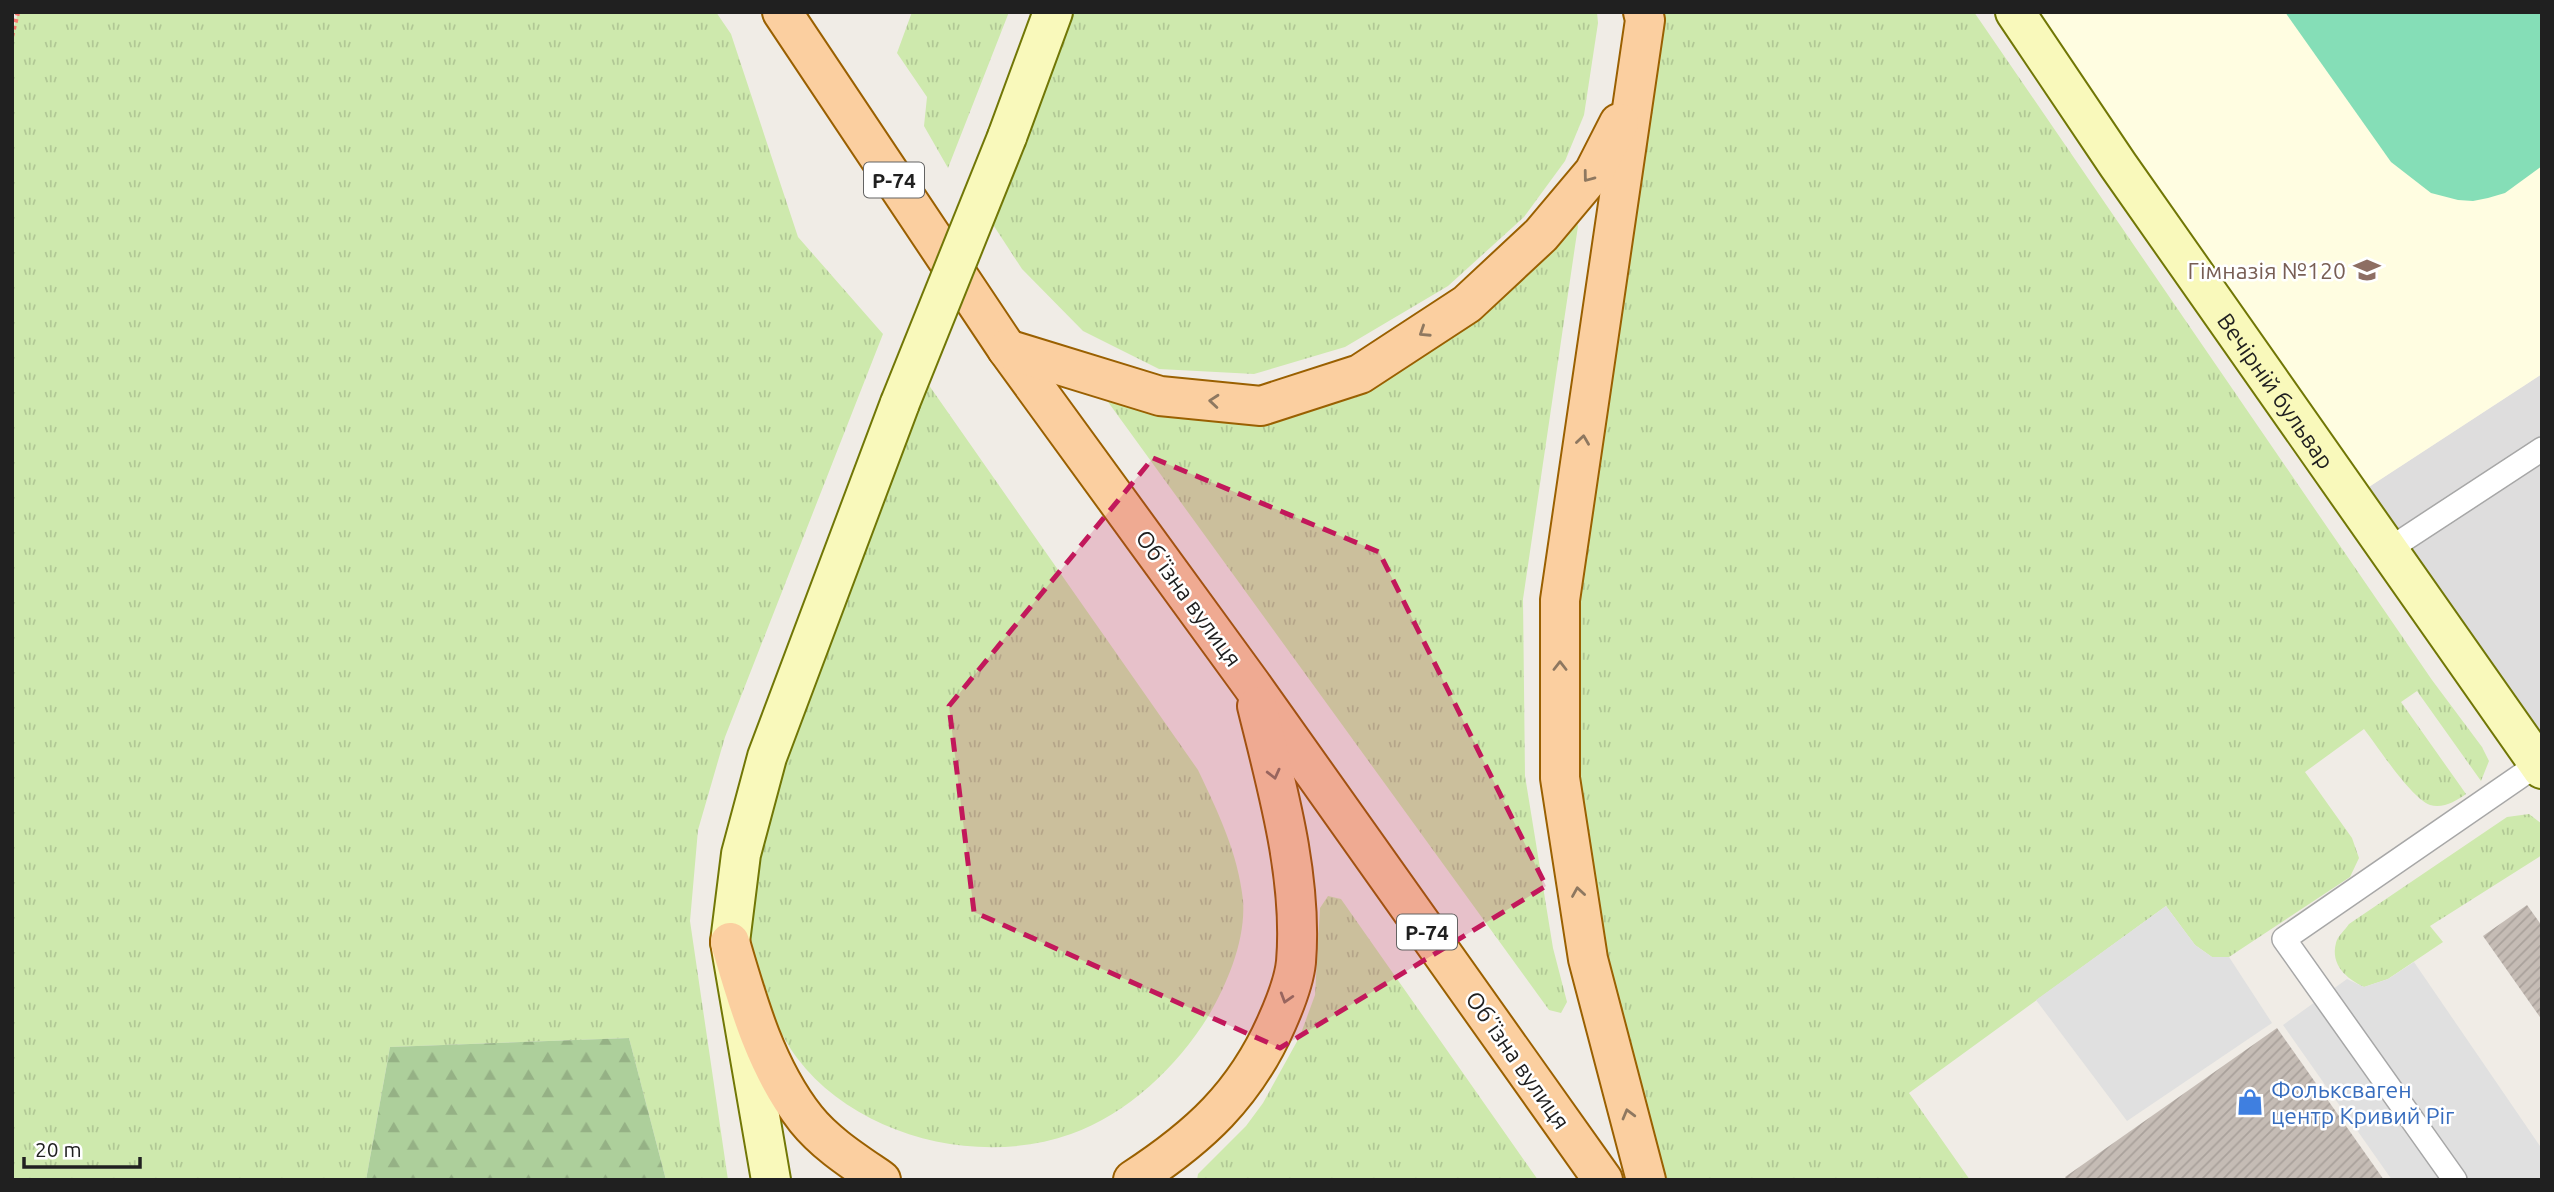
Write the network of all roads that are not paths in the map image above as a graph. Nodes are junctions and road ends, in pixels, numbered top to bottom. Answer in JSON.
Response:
{"nodes":[{"id":1,"x":782,"y":12,"type":"edge"},
{"id":2,"x":1053,"y":12,"type":"edge"},
{"id":3,"x":1643,"y":12,"type":"edge"},
{"id":4,"x":2015,"y":12,"type":"edge"},
{"id":5,"x":1633,"y":96,"type":"junction"},
{"id":6,"x":1007,"y":349,"type":"junction"},
{"id":7,"x":2542,"y":449,"type":"edge"},
{"id":8,"x":2388,"y":550,"type":"junction"},
{"id":9,"x":1251,"y":684,"type":"junction"},
{"id":10,"x":2540,"y":766,"type":"edge"},
{"id":11,"x":730,"y":943,"type":"junction"},
{"id":12,"x":771,"y":1180,"type":"edge"},
{"id":13,"x":881,"y":1180,"type":"edge"},
{"id":14,"x":1133,"y":1180,"type":"edge"},
{"id":15,"x":1603,"y":1180,"type":"edge"},
{"id":16,"x":1646,"y":1180,"type":"edge"},
{"id":17,"x":2455,"y":1180,"type":"edge"}],
"edges":[{"from":1,"to":6,"type":"main road","name":"Обʼїзна вулиця","number":"Р-74"},
{"from":2,"to":11,"type":"street","bridge":true},
{"from":3,"to":5,"type":"main road"},
{"from":4,"to":8,"type":"street","name":"Вечірній бульвар"},
{"from":5,"to":6,"type":"main road","one_way":true},
{"from":16,"to":5,"type":"main road","one_way":true},
{"from":6,"to":9,"type":"main road","name":"Обʼїзна вулиця","number":"Р-74"},
{"from":7,"to":8,"type":"lane"},
{"from":8,"to":10,"type":"street","name":"Вечірній бульвар"},
{"from":9,"to":14,"type":"main road","one_way":true},
{"from":9,"to":15,"type":"main road","name":"Обʼїзна вулиця","number":"Р-74"},
{"from":10,"to":17,"type":"lane"},
{"from":11,"to":12,"type":"street"},
{"from":11,"to":13,"type":"main road"}]}
